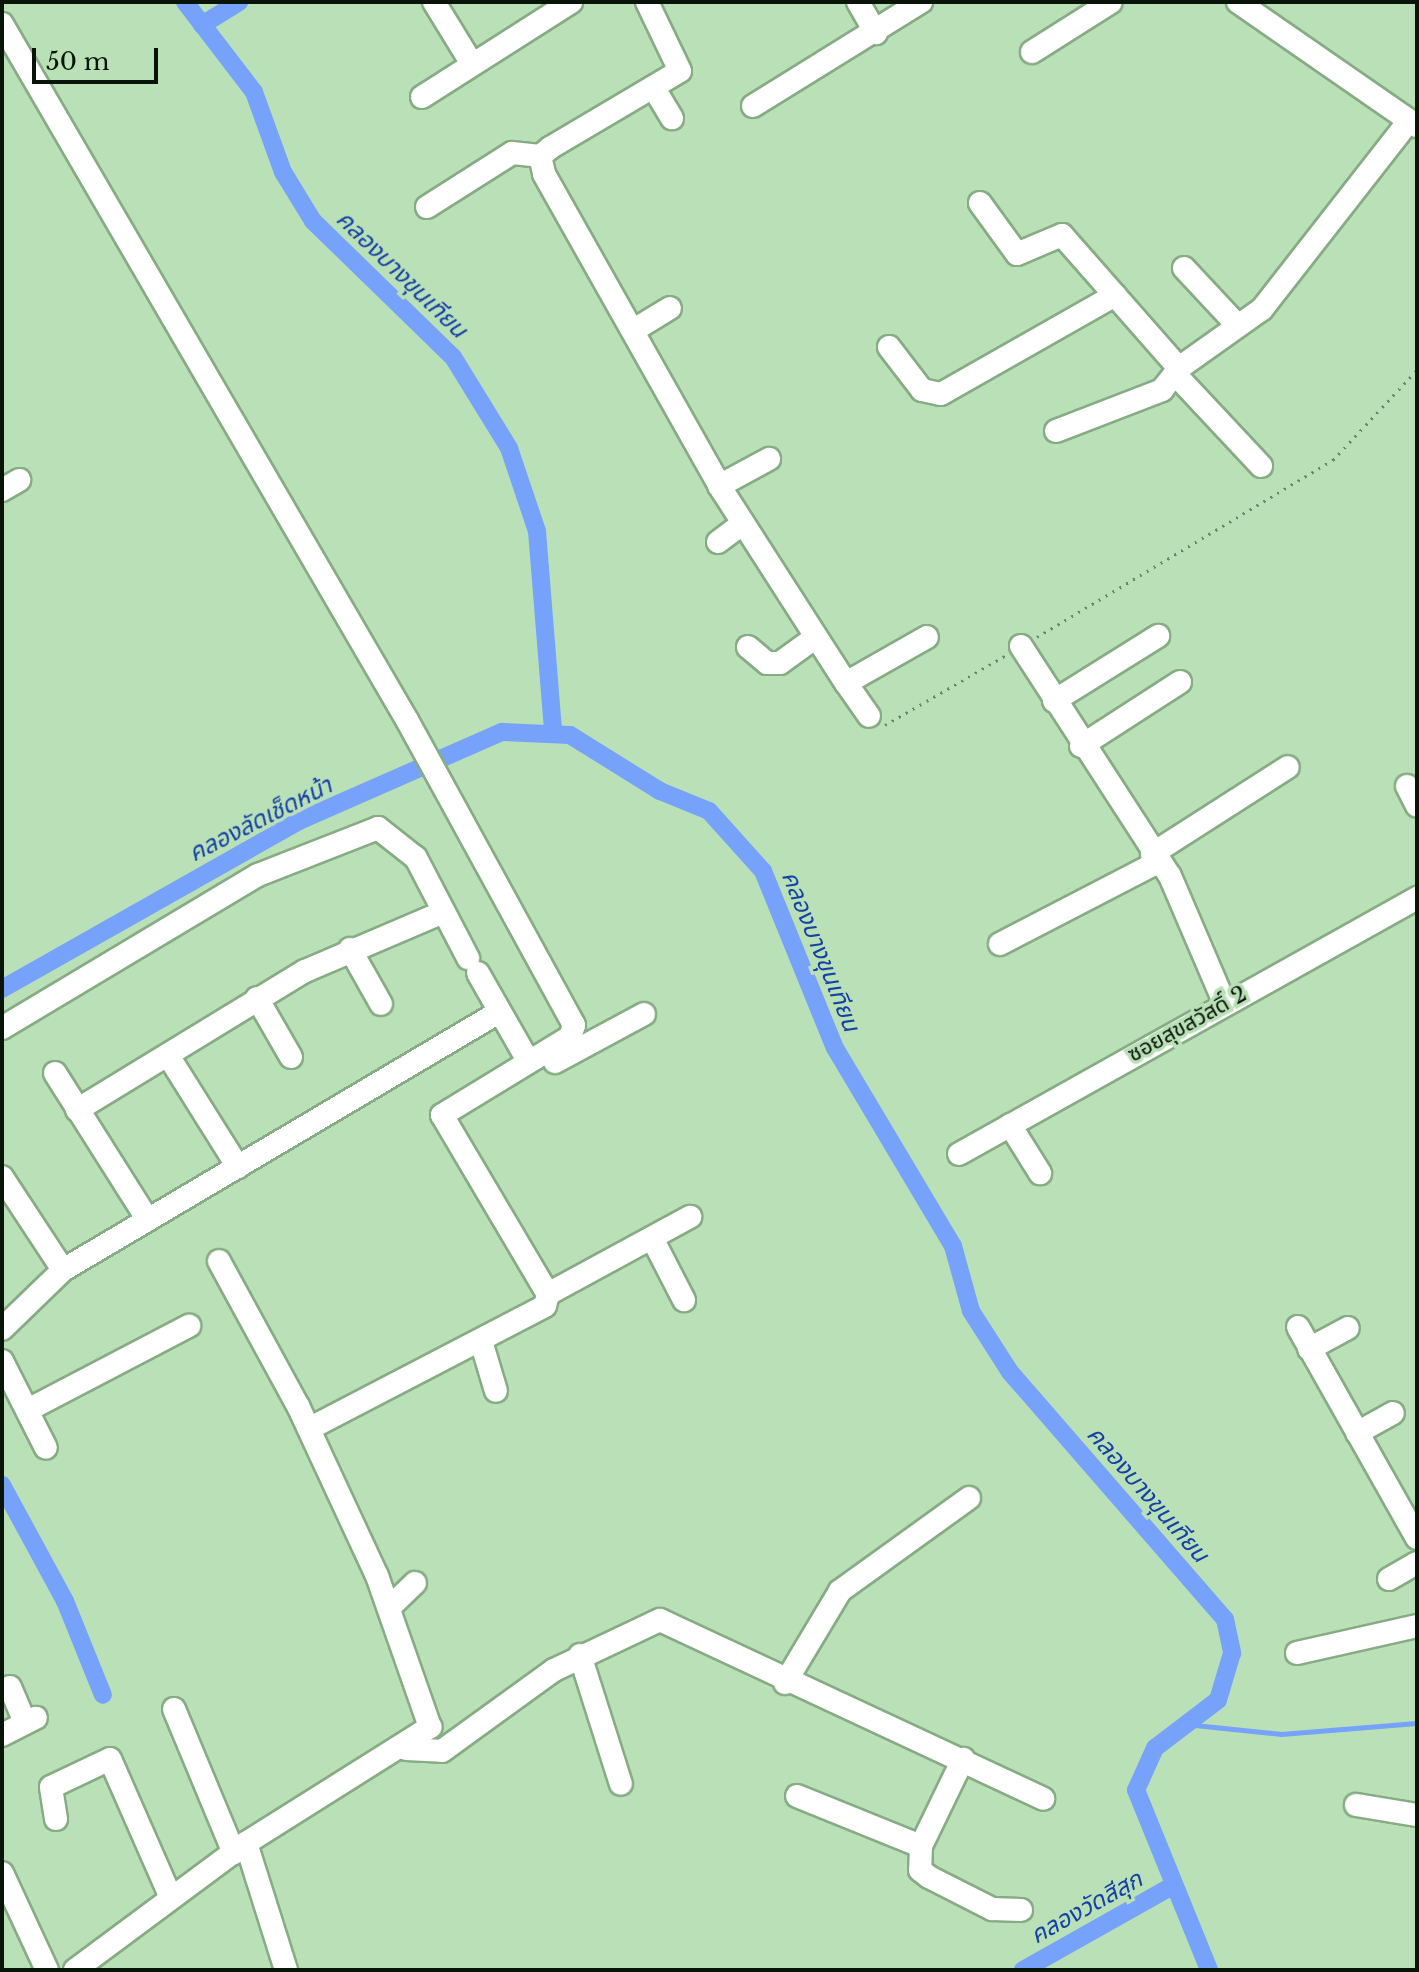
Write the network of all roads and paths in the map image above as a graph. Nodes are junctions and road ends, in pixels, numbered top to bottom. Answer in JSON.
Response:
{"nodes":[{"id":1,"x":434,"y":2,"type":"edge"},
{"id":2,"x":571,"y":2,"type":"edge"},
{"id":3,"x":647,"y":2,"type":"edge"},
{"id":4,"x":858,"y":2,"type":"edge"},
{"id":5,"x":921,"y":2,"type":"edge"},
{"id":6,"x":1111,"y":2,"type":"edge"},
{"id":7,"x":1238,"y":2,"type":"edge"},
{"id":8,"x":2,"y":24,"type":"edge"},
{"id":9,"x":876,"y":33,"type":"junction"},
{"id":10,"x":1032,"y":52,"type":"dead end"},
{"id":11,"x":472,"y":64,"type":"junction"},
{"id":12,"x":655,"y":90,"type":"junction"},
{"id":13,"x":422,"y":97,"type":"dead end"},
{"id":14,"x":753,"y":106,"type":"dead end"},
{"id":15,"x":672,"y":118,"type":"dead end"},
{"id":16,"x":1413,"y":124,"type":"edge"},
{"id":17,"x":540,"y":156,"type":"junction"},
{"id":18,"x":980,"y":203,"type":"dead end"},
{"id":19,"x":427,"y":207,"type":"dead end"},
{"id":20,"x":1184,"y":268,"type":"dead end"},
{"id":21,"x":1115,"y":295,"type":"junction"},
{"id":22,"x":670,"y":308,"type":"dead end"},
{"id":23,"x":1238,"y":326,"type":"junction"},
{"id":24,"x":634,"y":330,"type":"junction"},
{"id":25,"x":889,"y":347,"type":"dead end"},
{"id":26,"x":1417,"y":370,"type":"edge"},
{"id":27,"x":1177,"y":371,"type":"junction"},
{"id":28,"x":1056,"y":431,"type":"dead end"},
{"id":29,"x":769,"y":459,"type":"dead end"},
{"id":30,"x":1261,"y":466,"type":"dead end"},
{"id":31,"x":719,"y":486,"type":"junction"},
{"id":32,"x":742,"y":524,"type":"junction"},
{"id":33,"x":718,"y":542,"type":"dead end"},
{"id":34,"x":1158,"y":636,"type":"dead end"},
{"id":35,"x":816,"y":637,"type":"junction"},
{"id":36,"x":927,"y":637,"type":"dead end"},
{"id":37,"x":1021,"y":646,"type":"junction"},
{"id":38,"x":748,"y":647,"type":"dead end"},
{"id":39,"x":1180,"y":682,"type":"dead end"},
{"id":40,"x":846,"y":683,"type":"junction"},
{"id":41,"x":1054,"y":701,"type":"junction"},
{"id":42,"x":869,"y":716,"type":"joint"},
{"id":43,"x":1081,"y":746,"type":"junction"},
{"id":44,"x":1288,"y":767,"type":"dead end"},
{"id":45,"x":1155,"y":858,"type":"junction"},
{"id":46,"x":1417,"y":898,"type":"edge"},
{"id":47,"x":441,"y":913,"type":"junction"},
{"id":48,"x":1000,"y":944,"type":"dead end"},
{"id":49,"x":350,"y":949,"type":"junction"},
{"id":50,"x":257,"y":998,"type":"junction"},
{"id":51,"x":1224,"y":1002,"type":"junction"},
{"id":52,"x":381,"y":1004,"type":"dead end"},
{"id":53,"x":499,"y":1012,"type":"junction"},
{"id":54,"x":644,"y":1014,"type":"dead end"},
{"id":55,"x":2,"y":1028,"type":"edge"},
{"id":56,"x":523,"y":1052,"type":"dead end"},
{"id":57,"x":169,"y":1057,"type":"junction"},
{"id":58,"x":291,"y":1057,"type":"dead end"},
{"id":59,"x":55,"y":1073,"type":"dead end"},
{"id":60,"x":77,"y":1110,"type":"junction"},
{"id":61,"x":446,"y":1122,"type":"junction"},
{"id":62,"x":1010,"y":1125,"type":"junction"},
{"id":63,"x":959,"y":1154,"type":"dead end"},
{"id":64,"x":238,"y":1167,"type":"junction"},
{"id":65,"x":1040,"y":1173,"type":"dead end"},
{"id":66,"x":2,"y":1177,"type":"edge"},
{"id":67,"x":690,"y":1217,"type":"dead end"},
{"id":68,"x":148,"y":1220,"type":"junction"},
{"id":69,"x":652,"y":1238,"type":"junction"},
{"id":70,"x":219,"y":1261,"type":"dead end"},
{"id":71,"x":63,"y":1270,"type":"junction"},
{"id":72,"x":548,"y":1294,"type":"junction"},
{"id":73,"x":684,"y":1300,"type":"dead end"},
{"id":74,"x":189,"y":1326,"type":"dead end"},
{"id":75,"x":1298,"y":1327,"type":"dead end"},
{"id":76,"x":1348,"y":1328,"type":"dead end"},
{"id":77,"x":2,"y":1329,"type":"edge"},
{"id":78,"x":481,"y":1341,"type":"junction"},
{"id":79,"x":1309,"y":1349,"type":"junction"},
{"id":80,"x":2,"y":1361,"type":"edge"},
{"id":81,"x":496,"y":1391,"type":"dead end"},
{"id":82,"x":28,"y":1410,"type":"junction"},
{"id":83,"x":1393,"y":1413,"type":"dead end"},
{"id":84,"x":309,"y":1429,"type":"junction"},
{"id":85,"x":1357,"y":1433,"type":"junction"},
{"id":86,"x":46,"y":1448,"type":"dead end"},
{"id":87,"x":969,"y":1498,"type":"dead end"},
{"id":88,"x":1417,"y":1538,"type":"edge"},
{"id":89,"x":1417,"y":1563,"type":"edge"},
{"id":90,"x":1389,"y":1579,"type":"dead end"},
{"id":91,"x":415,"y":1583,"type":"dead end"},
{"id":92,"x":389,"y":1608,"type":"junction"},
{"id":93,"x":1417,"y":1626,"type":"edge"},
{"id":94,"x":1297,"y":1653,"type":"dead end"},
{"id":95,"x":580,"y":1655,"type":"junction"},
{"id":96,"x":785,"y":1683,"type":"junction"},
{"id":97,"x":10,"y":1687,"type":"dead end"},
{"id":98,"x":174,"y":1709,"type":"dead end"},
{"id":99,"x":2,"y":1735,"type":"edge"},
{"id":100,"x":406,"y":1749,"type":"junction"},
{"id":101,"x":963,"y":1759,"type":"junction"},
{"id":102,"x":621,"y":1784,"type":"dead end"},
{"id":103,"x":797,"y":1796,"type":"dead end"},
{"id":104,"x":1043,"y":1799,"type":"dead end"},
{"id":105,"x":1356,"y":1805,"type":"dead end"},
{"id":106,"x":1417,"y":1815,"type":"edge"},
{"id":107,"x":56,"y":1819,"type":"dead end"},
{"id":108,"x":921,"y":1846,"type":"junction"},
{"id":109,"x":240,"y":1848,"type":"junction"},
{"id":110,"x":2,"y":1873,"type":"edge"},
{"id":111,"x":171,"y":1898,"type":"junction"},
{"id":112,"x":1021,"y":1910,"type":"dead end"},
{"id":113,"x":47,"y":1970,"type":"edge"},
{"id":114,"x":75,"y":1970,"type":"edge"},
{"id":115,"x":286,"y":1970,"type":"edge"}],
"edges":[{"from":1,"to":11,"type":"street"},
{"from":2,"to":11,"type":"street"},
{"from":3,"to":12,"type":"street"},
{"from":4,"to":9,"type":"street"},
{"from":5,"to":9,"type":"street"},
{"from":6,"to":10,"type":"street"},
{"from":7,"to":16,"type":"street"},
{"from":8,"to":61,"type":"street"},
{"from":9,"to":14,"type":"street"},
{"from":11,"to":13,"type":"street"},
{"from":12,"to":15,"type":"street"},
{"from":12,"to":17,"type":"street"},
{"from":16,"to":23,"type":"street"},
{"from":17,"to":19,"type":"street"},
{"from":17,"to":24,"type":"street"},
{"from":18,"to":21,"type":"street"},
{"from":20,"to":23,"type":"street"},
{"from":21,"to":25,"type":"street"},
{"from":21,"to":27,"type":"street"},
{"from":22,"to":24,"type":"street"},
{"from":23,"to":27,"type":"street"},
{"from":24,"to":31,"type":"street"},
{"from":26,"to":37,"type":"path"},
{"from":27,"to":28,"type":"street"},
{"from":27,"to":30,"type":"street"},
{"from":29,"to":31,"type":"street"},
{"from":31,"to":32,"type":"street"},
{"from":32,"to":33,"type":"street"},
{"from":32,"to":35,"type":"street"},
{"from":34,"to":41,"type":"street"},
{"from":35,"to":38,"type":"street"},
{"from":35,"to":40,"type":"street"},
{"from":36,"to":40,"type":"street"},
{"from":37,"to":41,"type":"street"},
{"from":37,"to":42,"type":"path"},
{"from":39,"to":43,"type":"street"},
{"from":40,"to":42,"type":"street"},
{"from":41,"to":43,"type":"street"},
{"from":43,"to":45,"type":"street"},
{"from":44,"to":45,"type":"street"},
{"from":45,"to":48,"type":"street"},
{"from":45,"to":51,"type":"street"},
{"from":46,"to":51,"type":"street","name":"ซอยสุขสวัสดิ์ 2"},
{"from":47,"to":49,"type":"street"},
{"from":47,"to":53,"type":"street"},
{"from":47,"to":55,"type":"street"},
{"from":49,"to":50,"type":"street"},
{"from":49,"to":52,"type":"street"},
{"from":50,"to":57,"type":"street"},
{"from":50,"to":58,"type":"street"},
{"from":51,"to":62,"type":"street","name":"ซอยสุขสวัสดิ์ 2"},
{"from":53,"to":56,"type":"street"},
{"from":53,"to":64,"type":"street"},
{"from":54,"to":61,"type":"street"},
{"from":57,"to":60,"type":"street"},
{"from":57,"to":64,"type":"street"},
{"from":59,"to":60,"type":"street"},
{"from":60,"to":68,"type":"street"},
{"from":61,"to":72,"type":"street"},
{"from":62,"to":63,"type":"street","name":"ซอยสุขสวัสดิ์ 2"},
{"from":62,"to":65,"type":"street"},
{"from":64,"to":68,"type":"street"},
{"from":66,"to":71,"type":"street"},
{"from":67,"to":69,"type":"street"},
{"from":68,"to":71,"type":"street"},
{"from":69,"to":72,"type":"street"},
{"from":69,"to":73,"type":"street"},
{"from":70,"to":84,"type":"street"},
{"from":71,"to":77,"type":"street"},
{"from":72,"to":78,"type":"street"},
{"from":74,"to":82,"type":"street"},
{"from":75,"to":79,"type":"street"},
{"from":76,"to":79,"type":"street"},
{"from":78,"to":81,"type":"street"},
{"from":78,"to":84,"type":"street"},
{"from":79,"to":85,"type":"street"},
{"from":80,"to":82,"type":"street"},
{"from":82,"to":86,"type":"street"},
{"from":83,"to":85,"type":"street"},
{"from":84,"to":92,"type":"street"},
{"from":85,"to":88,"type":"street"},
{"from":87,"to":96,"type":"street"},
{"from":89,"to":90,"type":"street"},
{"from":91,"to":92,"type":"street"},
{"from":92,"to":100,"type":"street"},
{"from":93,"to":94,"type":"street"},
{"from":95,"to":96,"type":"street"},
{"from":95,"to":100,"type":"street"},
{"from":95,"to":102,"type":"street"},
{"from":96,"to":101,"type":"street"},
{"from":97,"to":99,"type":"street"},
{"from":98,"to":109,"type":"street"},
{"from":100,"to":109,"type":"street"},
{"from":101,"to":104,"type":"street"},
{"from":101,"to":108,"type":"street"},
{"from":103,"to":108,"type":"street"},
{"from":105,"to":106,"type":"street"},
{"from":107,"to":111,"type":"street"},
{"from":108,"to":112,"type":"street"},
{"from":109,"to":111,"type":"street"},
{"from":109,"to":115,"type":"street"},
{"from":110,"to":113,"type":"street"},
{"from":111,"to":114,"type":"street"}]}
